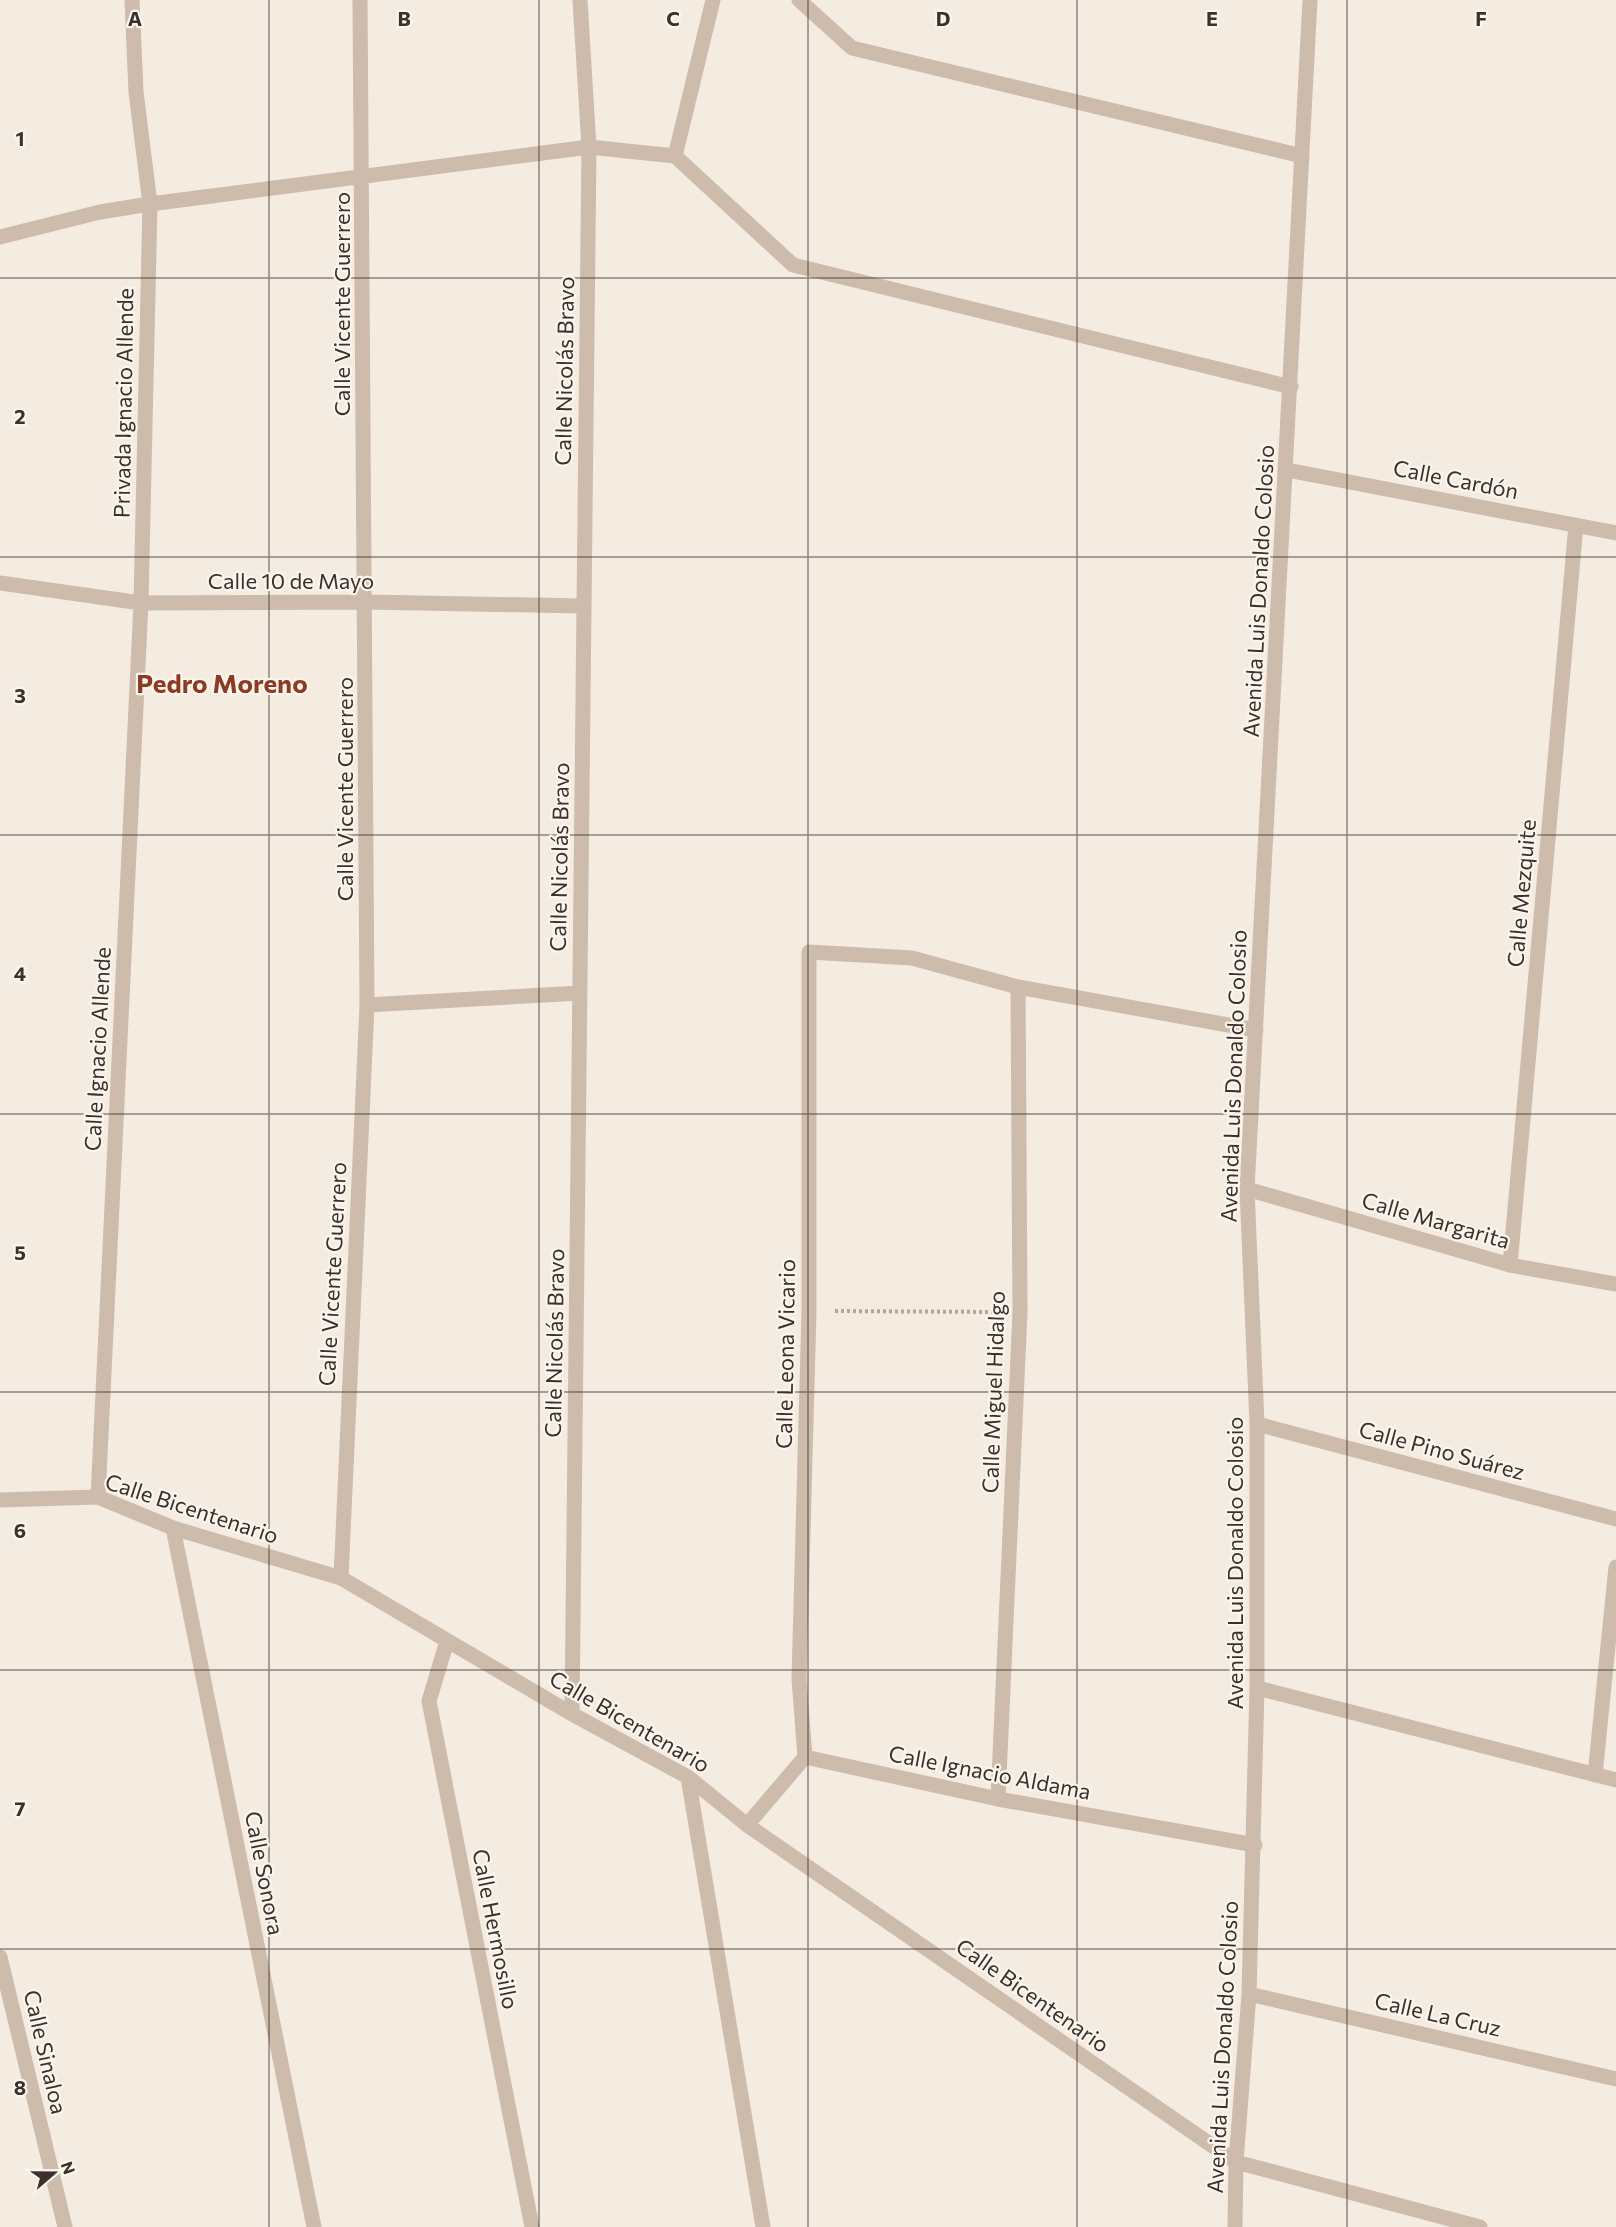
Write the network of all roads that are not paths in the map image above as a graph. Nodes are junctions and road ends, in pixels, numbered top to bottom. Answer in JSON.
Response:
{"nodes":[{"id":1,"x":132,"y":0,"type":"edge"},
{"id":2,"x":360,"y":0,"type":"edge"},
{"id":3,"x":580,"y":0,"type":"edge"},
{"id":4,"x":713,"y":0,"type":"edge"},
{"id":5,"x":799,"y":0,"type":"edge"},
{"id":6,"x":1310,"y":0,"type":"edge"},
{"id":7,"x":588,"y":147,"type":"junction"},
{"id":8,"x":675,"y":156,"type":"junction"},
{"id":9,"x":1302,"y":156,"type":"junction"},
{"id":10,"x":362,"y":175,"type":"junction"},
{"id":11,"x":150,"y":204,"type":"junction"},
{"id":12,"x":0,"y":237,"type":"edge"},
{"id":13,"x":1291,"y":387,"type":"junction"},
{"id":14,"x":1287,"y":470,"type":"junction"},
{"id":15,"x":1576,"y":525,"type":"junction"},
{"id":16,"x":1616,"y":533,"type":"edge"},
{"id":17,"x":0,"y":583,"type":"edge"},
{"id":18,"x":366,"y":602,"type":"junction"},
{"id":19,"x":141,"y":603,"type":"junction"},
{"id":20,"x":584,"y":606,"type":"junction"},
{"id":21,"x":1018,"y":987,"type":"junction"},
{"id":22,"x":580,"y":993,"type":"junction"},
{"id":23,"x":367,"y":1005,"type":"junction"},
{"id":24,"x":1256,"y":1030,"type":"junction"},
{"id":25,"x":1247,"y":1189,"type":"junction"},
{"id":26,"x":1509,"y":1265,"type":"junction"},
{"id":27,"x":1616,"y":1284,"type":"edge"},
{"id":28,"x":1257,"y":1424,"type":"junction"},
{"id":29,"x":98,"y":1497,"type":"junction"},
{"id":30,"x":0,"y":1500,"type":"edge"},
{"id":31,"x":1616,"y":1519,"type":"edge"},
{"id":32,"x":173,"y":1528,"type":"junction"},
{"id":33,"x":1616,"y":1567,"type":"edge"},
{"id":34,"x":340,"y":1578,"type":"junction"},
{"id":35,"x":447,"y":1641,"type":"junction"},
{"id":36,"x":1257,"y":1688,"type":"junction"},
{"id":37,"x":572,"y":1714,"type":"junction"},
{"id":38,"x":805,"y":1757,"type":"junction"},
{"id":39,"x":1595,"y":1775,"type":"junction"},
{"id":40,"x":688,"y":1777,"type":"junction"},
{"id":41,"x":1616,"y":1780,"type":"edge"},
{"id":42,"x":998,"y":1799,"type":"junction"},
{"id":43,"x":747,"y":1825,"type":"junction"},
{"id":44,"x":1255,"y":1845,"type":"junction"},
{"id":45,"x":0,"y":1957,"type":"edge"},
{"id":46,"x":1249,"y":1994,"type":"junction"},
{"id":47,"x":5,"y":2002,"type":"edge"},
{"id":48,"x":1616,"y":2079,"type":"edge"},
{"id":49,"x":1236,"y":2162,"type":"junction"},
{"id":50,"x":64,"y":2227,"type":"edge"},
{"id":51,"x":314,"y":2227,"type":"edge"},
{"id":52,"x":532,"y":2227,"type":"edge"},
{"id":53,"x":763,"y":2227,"type":"edge"},
{"id":54,"x":1235,"y":2227,"type":"edge"},
{"id":55,"x":1480,"y":2227,"type":"edge"}],
"edges":[{"from":1,"to":11,"type":"street","name":"Privada Ignacio Allende"},
{"from":2,"to":10,"type":"street","name":"Calle Vicente Guerrero"},
{"from":3,"to":7,"type":"street","name":"Calle Nicolás Bravo"},
{"from":4,"to":8,"type":"street"},
{"from":5,"to":9,"type":"street"},
{"from":6,"to":9,"type":"street","name":"Avenida Luis Donaldo Colosio"},
{"from":7,"to":8,"type":"street"},
{"from":7,"to":10,"type":"street"},
{"from":7,"to":20,"type":"street","name":"Calle Nicolás Bravo"},
{"from":8,"to":13,"type":"street"},
{"from":9,"to":13,"type":"street","name":"Avenida Luis Donaldo Colosio"},
{"from":10,"to":11,"type":"street"},
{"from":10,"to":18,"type":"street","name":"Calle Vicente Guerrero"},
{"from":11,"to":12,"type":"street"},
{"from":11,"to":19,"type":"street","name":"Privada Ignacio Allende"},
{"from":13,"to":14,"type":"street","name":"Avenida Luis Donaldo Colosio"},
{"from":14,"to":15,"type":"street","name":"Calle Cardón"},
{"from":14,"to":24,"type":"street","name":"Avenida Luis Donaldo Colosio"},
{"from":15,"to":16,"type":"street","name":"Calle Cardón"},
{"from":15,"to":26,"type":"street","name":"Calle Mezquite"},
{"from":17,"to":19,"type":"street","name":"Calle 10 de Mayo"},
{"from":18,"to":19,"type":"street","name":"Calle 10 de Mayo"},
{"from":18,"to":20,"type":"street","name":"Calle 10 de Mayo"},
{"from":18,"to":23,"type":"street","name":"Calle Vicente Guerrero"},
{"from":19,"to":29,"type":"street","name":"Calle Ignacio Allende"},
{"from":20,"to":22,"type":"street","name":"Calle Nicolás Bravo"},
{"from":21,"to":24,"type":"street"},
{"from":21,"to":38,"type":"street","name":"Calle Leona Vicario"},
{"from":21,"to":42,"type":"street","name":"Calle Miguel Hidalgo"},
{"from":22,"to":23,"type":"street"},
{"from":22,"to":37,"type":"street","name":"Calle Nicolás Bravo"},
{"from":23,"to":34,"type":"street","name":"Calle Vicente Guerrero"},
{"from":24,"to":25,"type":"street","name":"Avenida Luis Donaldo Colosio"},
{"from":25,"to":26,"type":"street","name":"Calle Margarita"},
{"from":25,"to":28,"type":"street","name":"Avenida Luis Donaldo Colosio"},
{"from":26,"to":27,"type":"street","name":"Calle Margarita"},
{"from":28,"to":31,"type":"street","name":"Calle Pino Suárez"},
{"from":28,"to":36,"type":"street","name":"Avenida Luis Donaldo Colosio"},
{"from":29,"to":30,"type":"street","name":"Calle Bicentenario"},
{"from":29,"to":32,"type":"street","name":"Calle Bicentenario"},
{"from":32,"to":34,"type":"street","name":"Calle Bicentenario"},
{"from":32,"to":51,"type":"street","name":"Calle Sonora"},
{"from":33,"to":39,"type":"street"},
{"from":34,"to":35,"type":"street","name":"Calle Bicentenario"},
{"from":35,"to":37,"type":"street","name":"Calle Bicentenario"},
{"from":35,"to":52,"type":"street","name":"Calle Hermosillo"},
{"from":36,"to":39,"type":"street"},
{"from":36,"to":44,"type":"street","name":"Avenida Luis Donaldo Colosio"},
{"from":37,"to":40,"type":"street","name":"Calle Bicentenario"},
{"from":38,"to":42,"type":"street","name":"Calle Ignacio Aldama"},
{"from":38,"to":43,"type":"street"},
{"from":39,"to":41,"type":"street"},
{"from":40,"to":43,"type":"street","name":"Calle Bicentenario"},
{"from":40,"to":53,"type":"street"},
{"from":42,"to":44,"type":"street","name":"Calle Ignacio Aldama"},
{"from":43,"to":49,"type":"street","name":"Calle Bicentenario"},
{"from":44,"to":46,"type":"street","name":"Avenida Luis Donaldo Colosio"},
{"from":45,"to":47,"type":"street","name":"Calle Sinaloa"},
{"from":46,"to":48,"type":"street","name":"Calle La Cruz"},
{"from":46,"to":49,"type":"street","name":"Avenida Luis Donaldo Colosio"},
{"from":47,"to":50,"type":"street","name":"Calle Sinaloa"},
{"from":49,"to":54,"type":"street","name":"Avenida Luis Donaldo Colosio"},
{"from":49,"to":55,"type":"street","name":"Calle Bicentenario"}]}
